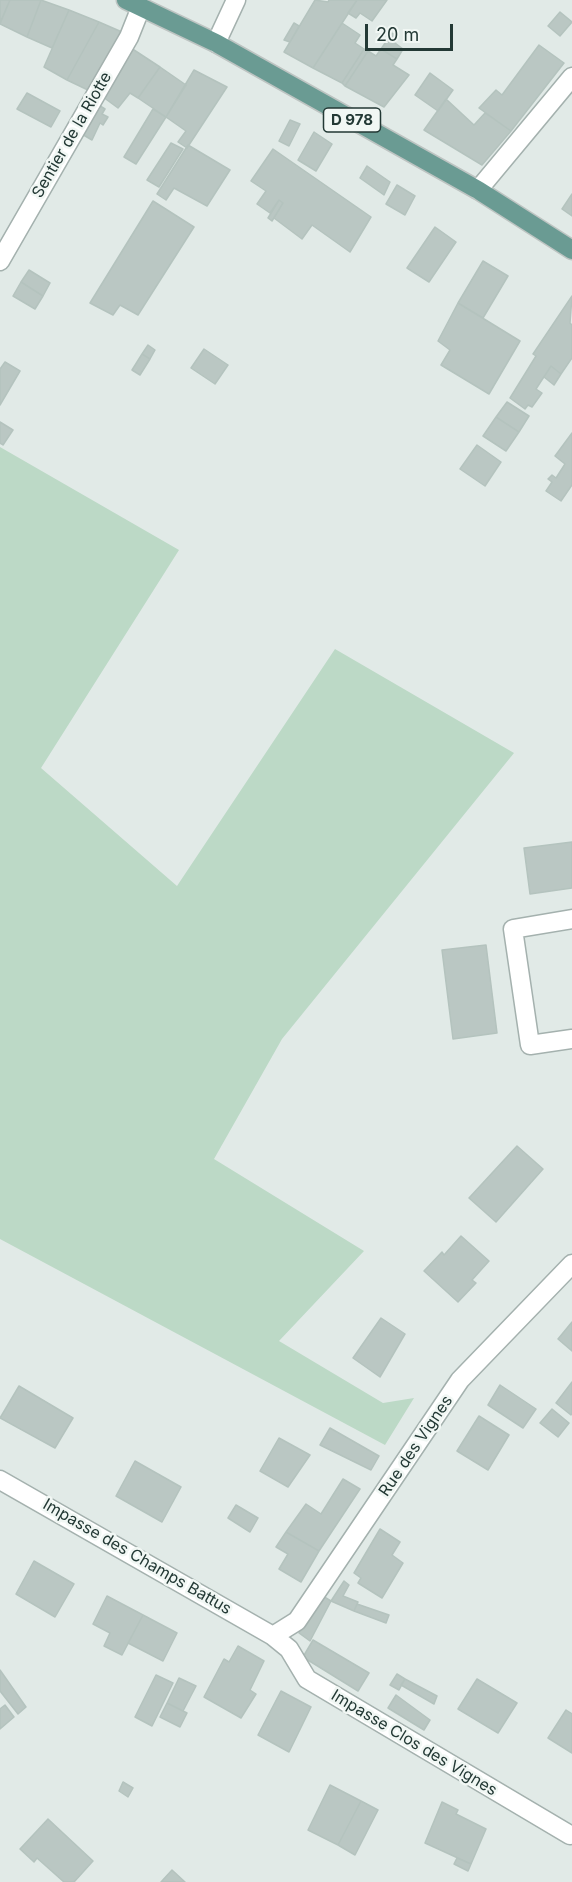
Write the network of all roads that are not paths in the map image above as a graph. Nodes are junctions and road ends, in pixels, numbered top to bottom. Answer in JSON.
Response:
{"nodes":[{"id":1,"x":236,"y":0,"type":"edge"},
{"id":2,"x":134,"y":3,"type":"edge"},
{"id":3,"x":216,"y":43,"type":"junction"},
{"id":4,"x":572,"y":77,"type":"edge"},
{"id":5,"x":478,"y":190,"type":"junction"},
{"id":6,"x":572,"y":250,"type":"edge"},
{"id":7,"x":0,"y":261,"type":"edge"},
{"id":8,"x":572,"y":919,"type":"edge"},
{"id":9,"x":572,"y":1039,"type":"edge"},
{"id":10,"x":572,"y":1264,"type":"edge"},
{"id":11,"x":0,"y":1480,"type":"edge"},
{"id":12,"x":273,"y":1636,"type":"junction"},
{"id":13,"x":570,"y":1835,"type":"dead end"}],
"edges":[{"from":1,"to":3,"type":"street"},
{"from":2,"to":3,"type":"main road","number":"D 978"},
{"from":2,"to":7,"type":"street","name":"Sentier de la Riotte"},
{"from":3,"to":5,"type":"main road","number":"D 978"},
{"from":4,"to":5,"type":"street"},
{"from":5,"to":6,"type":"main road","number":"D 978"},
{"from":8,"to":9,"type":"street"},
{"from":10,"to":12,"type":"street","name":"Rue des Vignes"},
{"from":11,"to":12,"type":"street","name":"Impasse des Champs Battus"},
{"from":12,"to":13,"type":"street","name":"Impasse Clos des Vignes"}]}
